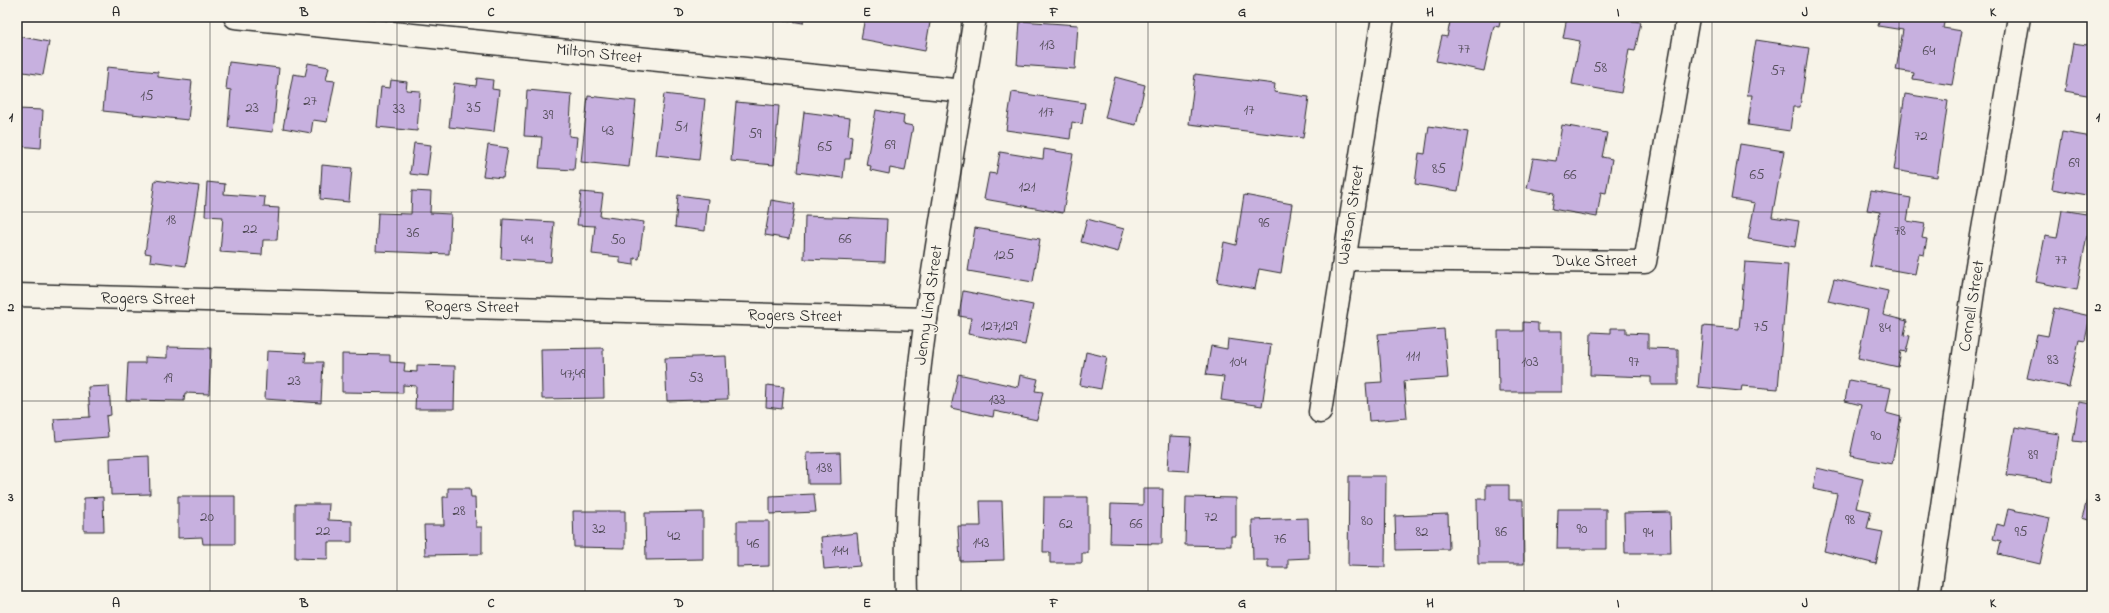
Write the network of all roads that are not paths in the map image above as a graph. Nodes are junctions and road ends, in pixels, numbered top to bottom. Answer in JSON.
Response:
{"nodes":[{"id":1,"x":235,"y":17,"type":"edge"},
{"id":2,"x":975,"y":17,"type":"edge"},
{"id":3,"x":1383,"y":17,"type":"edge"},
{"id":4,"x":1688,"y":17,"type":"edge"},
{"id":5,"x":2019,"y":17,"type":"edge"},
{"id":6,"x":964,"y":91,"type":"junction"},
{"id":7,"x":1344,"y":259,"type":"junction"},
{"id":8,"x":17,"y":295,"type":"edge"},
{"id":9,"x":926,"y":319,"type":"junction"},
{"id":10,"x":1320,"y":412,"type":"dead end"},
{"id":11,"x":907,"y":596,"type":"edge"},
{"id":12,"x":1929,"y":596,"type":"edge"}],
"edges":[{"from":1,"to":6,"type":"street","name":"Milton Street"},
{"from":2,"to":6,"type":"street","name":"Jenny Lind Street"},
{"from":3,"to":7,"type":"street","name":"Watson Street"},
{"from":4,"to":7,"type":"street","name":"Duke Street"},
{"from":5,"to":12,"type":"street","name":"Cornell Street"},
{"from":6,"to":9,"type":"street","name":"Jenny Lind Street"},
{"from":7,"to":10,"type":"street","name":"Watson Street"},
{"from":8,"to":9,"type":"street","name":"Rogers Street"},
{"from":9,"to":11,"type":"street","name":"Jenny Lind Street"}]}
